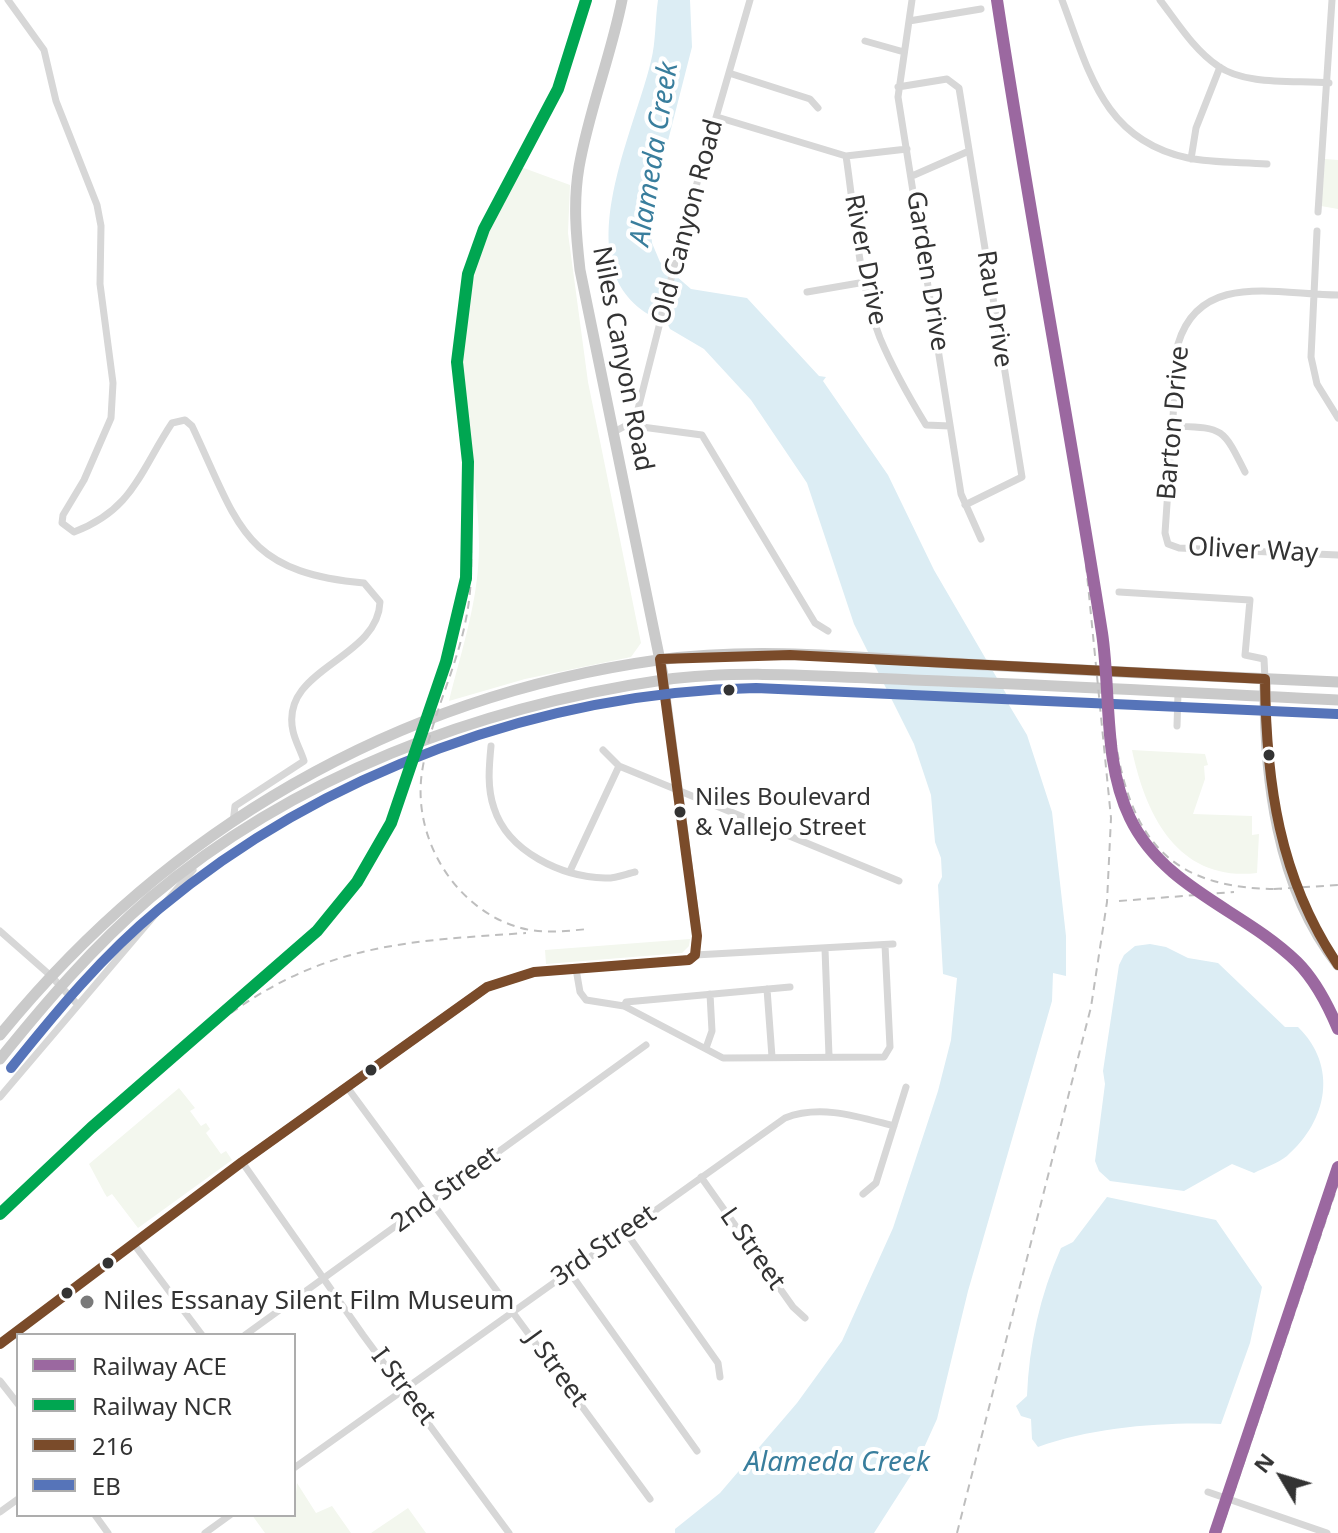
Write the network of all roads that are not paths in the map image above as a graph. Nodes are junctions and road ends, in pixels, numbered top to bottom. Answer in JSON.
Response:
{"nodes":[{"id":1,"x":8,"y":0,"type":"edge"},
{"id":2,"x":622,"y":0,"type":"edge"},
{"id":3,"x":750,"y":0,"type":"edge"},
{"id":4,"x":912,"y":0,"type":"edge"},
{"id":5,"x":1062,"y":0,"type":"edge"},
{"id":6,"x":1160,"y":0,"type":"edge"},
{"id":7,"x":1332,"y":0,"type":"edge"},
{"id":8,"x":981,"y":9,"type":"dead end"},
{"id":9,"x":909,"y":21,"type":"junction"},
{"id":10,"x":865,"y":41,"type":"dead end"},
{"id":11,"x":904,"y":52,"type":"junction"},
{"id":12,"x":1220,"y":67,"type":"junction"},
{"id":13,"x":729,"y":73,"type":"junction"},
{"id":14,"x":1329,"y":83,"type":"junction"},
{"id":15,"x":898,"y":87,"type":"junction"},
{"id":16,"x":818,"y":108,"type":"dead end"},
{"id":17,"x":717,"y":117,"type":"junction"},
{"id":18,"x":907,"y":149,"type":"junction"},
{"id":19,"x":969,"y":151,"type":"junction"},
{"id":20,"x":846,"y":156,"type":"junction"},
{"id":21,"x":1191,"y":159,"type":"junction"},
{"id":22,"x":1267,"y":164,"type":"dead end"},
{"id":23,"x":912,"y":176,"type":"junction"},
{"id":24,"x":1318,"y":212,"type":"dead end"},
{"id":25,"x":1317,"y":231,"type":"dead end"},
{"id":26,"x":865,"y":282,"type":"junction"},
{"id":27,"x":807,"y":292,"type":"dead end"},
{"id":28,"x":1313,"y":295,"type":"junction"},
{"id":29,"x":1338,"y":295,"type":"edge"},
{"id":30,"x":1338,"y":418,"type":"edge"},
{"id":31,"x":627,"y":425,"type":"junction"},
{"id":32,"x":950,"y":426,"type":"junction"},
{"id":33,"x":1172,"y":426,"type":"junction"},
{"id":34,"x":612,"y":433,"type":"junction"},
{"id":35,"x":1245,"y":472,"type":"dead end"},
{"id":36,"x":965,"y":505,"type":"junction"},
{"id":37,"x":981,"y":539,"type":"dead end"},
{"id":38,"x":1168,"y":544,"type":"joint"},
{"id":39,"x":1338,"y":555,"type":"edge"},
{"id":40,"x":1119,"y":592,"type":"dead end"},
{"id":41,"x":828,"y":631,"type":"dead end"},
{"id":42,"x":660,"y":659,"type":"junction"},
{"id":43,"x":1265,"y":679,"type":"junction"},
{"id":44,"x":664,"y":680,"type":"junction"},
{"id":45,"x":1338,"y":682,"type":"edge"},
{"id":46,"x":1178,"y":693,"type":"junction"},
{"id":47,"x":1265,"y":697,"type":"junction"},
{"id":48,"x":1338,"y":700,"type":"edge"},
{"id":49,"x":1177,"y":726,"type":"dead end"},
{"id":50,"x":491,"y":746,"type":"dead end"},
{"id":51,"x":603,"y":750,"type":"dead end"},
{"id":52,"x":619,"y":766,"type":"junction"},
{"id":53,"x":680,"y":792,"type":"junction"},
{"id":54,"x":234,"y":819,"type":"junction"},
{"id":55,"x":1281,"y":835,"type":"junction"},
{"id":56,"x":228,"y":840,"type":"junction"},
{"id":57,"x":202,"y":858,"type":"junction"},
{"id":58,"x":161,"y":871,"type":"junction"},
{"id":59,"x":570,"y":871,"type":"junction"},
{"id":60,"x":635,"y":872,"type":"dead end"},
{"id":61,"x":899,"y":881,"type":"dead end"},
{"id":62,"x":170,"y":883,"type":"junction"},
{"id":63,"x":0,"y":931,"type":"edge"},
{"id":64,"x":825,"y":949,"type":"junction"},
{"id":65,"x":695,"y":955,"type":"junction"},
{"id":66,"x":1338,"y":957,"type":"edge"},
{"id":67,"x":1338,"y":965,"type":"edge"},
{"id":68,"x":576,"y":969,"type":"junction"},
{"id":69,"x":51,"y":976,"type":"junction"},
{"id":70,"x":60,"y":987,"type":"junction"},
{"id":71,"x":790,"y":987,"type":"dead end"},
{"id":72,"x":767,"y":989,"type":"junction"},
{"id":73,"x":710,"y":994,"type":"junction"},
{"id":74,"x":78,"y":1005,"type":"junction"},
{"id":75,"x":624,"y":1006,"type":"junction"},
{"id":76,"x":0,"y":1035,"type":"edge"},
{"id":77,"x":646,"y":1045,"type":"dead end"},
{"id":78,"x":706,"y":1048,"type":"junction"},
{"id":79,"x":829,"y":1056,"type":"junction"},
{"id":80,"x":772,"y":1057,"type":"junction"},
{"id":81,"x":0,"y":1059,"type":"edge"},
{"id":82,"x":347,"y":1087,"type":"junction"},
{"id":83,"x":906,"y":1087,"type":"dead end"},
{"id":84,"x":0,"y":1097,"type":"edge"},
{"id":85,"x":894,"y":1126,"type":"junction"},
{"id":86,"x":242,"y":1162,"type":"junction"},
{"id":87,"x":701,"y":1177,"type":"junction"},
{"id":88,"x":863,"y":1194,"type":"dead end"},
{"id":89,"x":430,"y":1201,"type":"junction"},
{"id":90,"x":625,"y":1231,"type":"junction"},
{"id":91,"x":133,"y":1243,"type":"junction"},
{"id":92,"x":568,"y":1270,"type":"junction"},
{"id":93,"x":324,"y":1279,"type":"junction"},
{"id":94,"x":511,"y":1311,"type":"junction"},
{"id":95,"x":805,"y":1318,"type":"dead end"},
{"id":96,"x":200,"y":1333,"type":"edge"},
{"id":97,"x":248,"y":1333,"type":"edge"},
{"id":98,"x":0,"y":1344,"type":"edge"},
{"id":99,"x":720,"y":1377,"type":"dead end"},
{"id":100,"x":0,"y":1381,"type":"edge"},
{"id":101,"x":405,"y":1388,"type":"junction"},
{"id":102,"x":16,"y":1401,"type":"edge"},
{"id":103,"x":697,"y":1451,"type":"dead end"},
{"id":104,"x":296,"y":1464,"type":"edge"},
{"id":105,"x":1208,"y":1492,"type":"dead end"},
{"id":106,"x":650,"y":1499,"type":"dead end"},
{"id":107,"x":227,"y":1517,"type":"edge"},
{"id":108,"x":205,"y":1533,"type":"edge"},
{"id":109,"x":509,"y":1533,"type":"edge"},
{"id":110,"x":1327,"y":1533,"type":"edge"}],
"edges":[{"from":1,"to":54,"type":"street"},
{"from":2,"to":34,"type":"main road","name":"Niles Canyon Road"},
{"from":3,"to":13,"type":"street","name":"Old Canyon Road"},
{"from":4,"to":9,"type":"street","name":"Garden Drive"},
{"from":5,"to":21,"type":"street"},
{"from":6,"to":12,"type":"street"},
{"from":7,"to":14,"type":"street"},
{"from":8,"to":9,"type":"street"},
{"from":9,"to":11,"type":"street","name":"Garden Drive"},
{"from":10,"to":11,"type":"street"},
{"from":11,"to":15,"type":"street","name":"Garden Drive"},
{"from":12,"to":14,"type":"street"},
{"from":12,"to":21,"type":"street"},
{"from":13,"to":16,"type":"street"},
{"from":13,"to":17,"type":"street","name":"Old Canyon Road"},
{"from":14,"to":24,"type":"street"},
{"from":15,"to":18,"type":"street","name":"Garden Drive"},
{"from":15,"to":19,"type":"street","name":"Rau Drive"},
{"from":17,"to":20,"type":"street"},
{"from":17,"to":31,"type":"street","name":"Old Canyon Road"},
{"from":18,"to":20,"type":"street"},
{"from":18,"to":23,"type":"street","name":"Garden Drive"},
{"from":19,"to":23,"type":"street"},
{"from":19,"to":36,"type":"street","name":"Rau Drive"},
{"from":20,"to":26,"type":"street","name":"River Drive"},
{"from":21,"to":22,"type":"street"},
{"from":23,"to":32,"type":"street","name":"Garden Drive"},
{"from":25,"to":28,"type":"street"},
{"from":26,"to":27,"type":"street"},
{"from":26,"to":32,"type":"street","name":"River Drive"},
{"from":28,"to":29,"type":"street"},
{"from":28,"to":30,"type":"street"},
{"from":28,"to":33,"type":"street","name":"Barton Drive"},
{"from":31,"to":34,"type":"street"},
{"from":31,"to":41,"type":"street"},
{"from":32,"to":36,"type":"street","name":"Garden Drive"},
{"from":33,"to":35,"type":"street"},
{"from":33,"to":38,"type":"street","name":"Barton Drive"},
{"from":34,"to":42,"type":"main road","name":"Niles Canyon Road"},
{"from":36,"to":37,"type":"street","name":"Garden Drive"},
{"from":38,"to":39,"type":"street","name":"Oliver Way"},
{"from":40,"to":43,"type":"street"},
{"from":42,"to":43,"type":"main road"},
{"from":42,"to":44,"type":"main road","name":"Niles Canyon Road"},
{"from":42,"to":54,"type":"main road"},
{"from":43,"to":45,"type":"main road"},
{"from":43,"to":47,"type":"main road"},
{"from":44,"to":46,"type":"main road"},
{"from":44,"to":53,"type":"main road"},
{"from":44,"to":56,"type":"main road"},
{"from":46,"to":47,"type":"main road"},
{"from":46,"to":49,"type":"street"},
{"from":47,"to":48,"type":"main road"},
{"from":47,"to":55,"type":"main road"},
{"from":50,"to":59,"type":"street"},
{"from":51,"to":52,"type":"street"},
{"from":52,"to":53,"type":"street"},
{"from":52,"to":59,"type":"street"},
{"from":53,"to":61,"type":"street"},
{"from":53,"to":65,"type":"main road"},
{"from":54,"to":56,"type":"street"},
{"from":54,"to":58,"type":"main road"},
{"from":55,"to":66,"type":"main road"},
{"from":55,"to":67,"type":"main road"},
{"from":56,"to":57,"type":"main road"},
{"from":57,"to":62,"type":"main road"},
{"from":57,"to":74,"type":"street"},
{"from":58,"to":62,"type":"main road"},
{"from":58,"to":69,"type":"main road"},
{"from":59,"to":60,"type":"street"},
{"from":62,"to":70,"type":"main road"},
{"from":63,"to":69,"type":"street"},
{"from":64,"to":65,"type":"street"},
{"from":64,"to":79,"type":"street"},
{"from":64,"to":79,"type":"street"},
{"from":65,"to":68,"type":"main road"},
{"from":68,"to":75,"type":"street"},
{"from":68,"to":82,"type":"main road"},
{"from":69,"to":70,"type":"street"},
{"from":69,"to":76,"type":"main road"},
{"from":70,"to":74,"type":"street"},
{"from":70,"to":81,"type":"main road"},
{"from":71,"to":72,"type":"street"},
{"from":72,"to":73,"type":"street"},
{"from":72,"to":80,"type":"street"},
{"from":73,"to":75,"type":"street"},
{"from":73,"to":78,"type":"street"},
{"from":74,"to":84,"type":"street"},
{"from":75,"to":78,"type":"street"},
{"from":77,"to":89,"type":"street","name":"2nd Street"},
{"from":78,"to":80,"type":"street"},
{"from":79,"to":80,"type":"street"},
{"from":82,"to":86,"type":"main road"},
{"from":82,"to":89,"type":"street","name":"J Street"},
{"from":83,"to":85,"type":"street"},
{"from":85,"to":87,"type":"street","name":"3rd Street"},
{"from":85,"to":88,"type":"street"},
{"from":86,"to":91,"type":"main road"},
{"from":86,"to":93,"type":"street","name":"I Street"},
{"from":87,"to":90,"type":"street","name":"3rd Street"},
{"from":87,"to":95,"type":"street","name":"L Street"},
{"from":89,"to":93,"type":"street","name":"2nd Street"},
{"from":89,"to":94,"type":"street","name":"J Street"},
{"from":90,"to":92,"type":"street","name":"3rd Street"},
{"from":90,"to":99,"type":"street"},
{"from":91,"to":96,"type":"street"},
{"from":91,"to":98,"type":"main road"},
{"from":92,"to":94,"type":"street","name":"3rd Street"},
{"from":92,"to":103,"type":"street"},
{"from":93,"to":97,"type":"street","name":"2nd Street"},
{"from":93,"to":101,"type":"street","name":"I Street"},
{"from":94,"to":101,"type":"street","name":"3rd Street"},
{"from":94,"to":106,"type":"street","name":"J Street"},
{"from":100,"to":102,"type":"street"},
{"from":101,"to":104,"type":"street","name":"3rd Street"},
{"from":101,"to":109,"type":"street","name":"I Street"},
{"from":105,"to":110,"type":"street"},
{"from":107,"to":108,"type":"street"}]}
